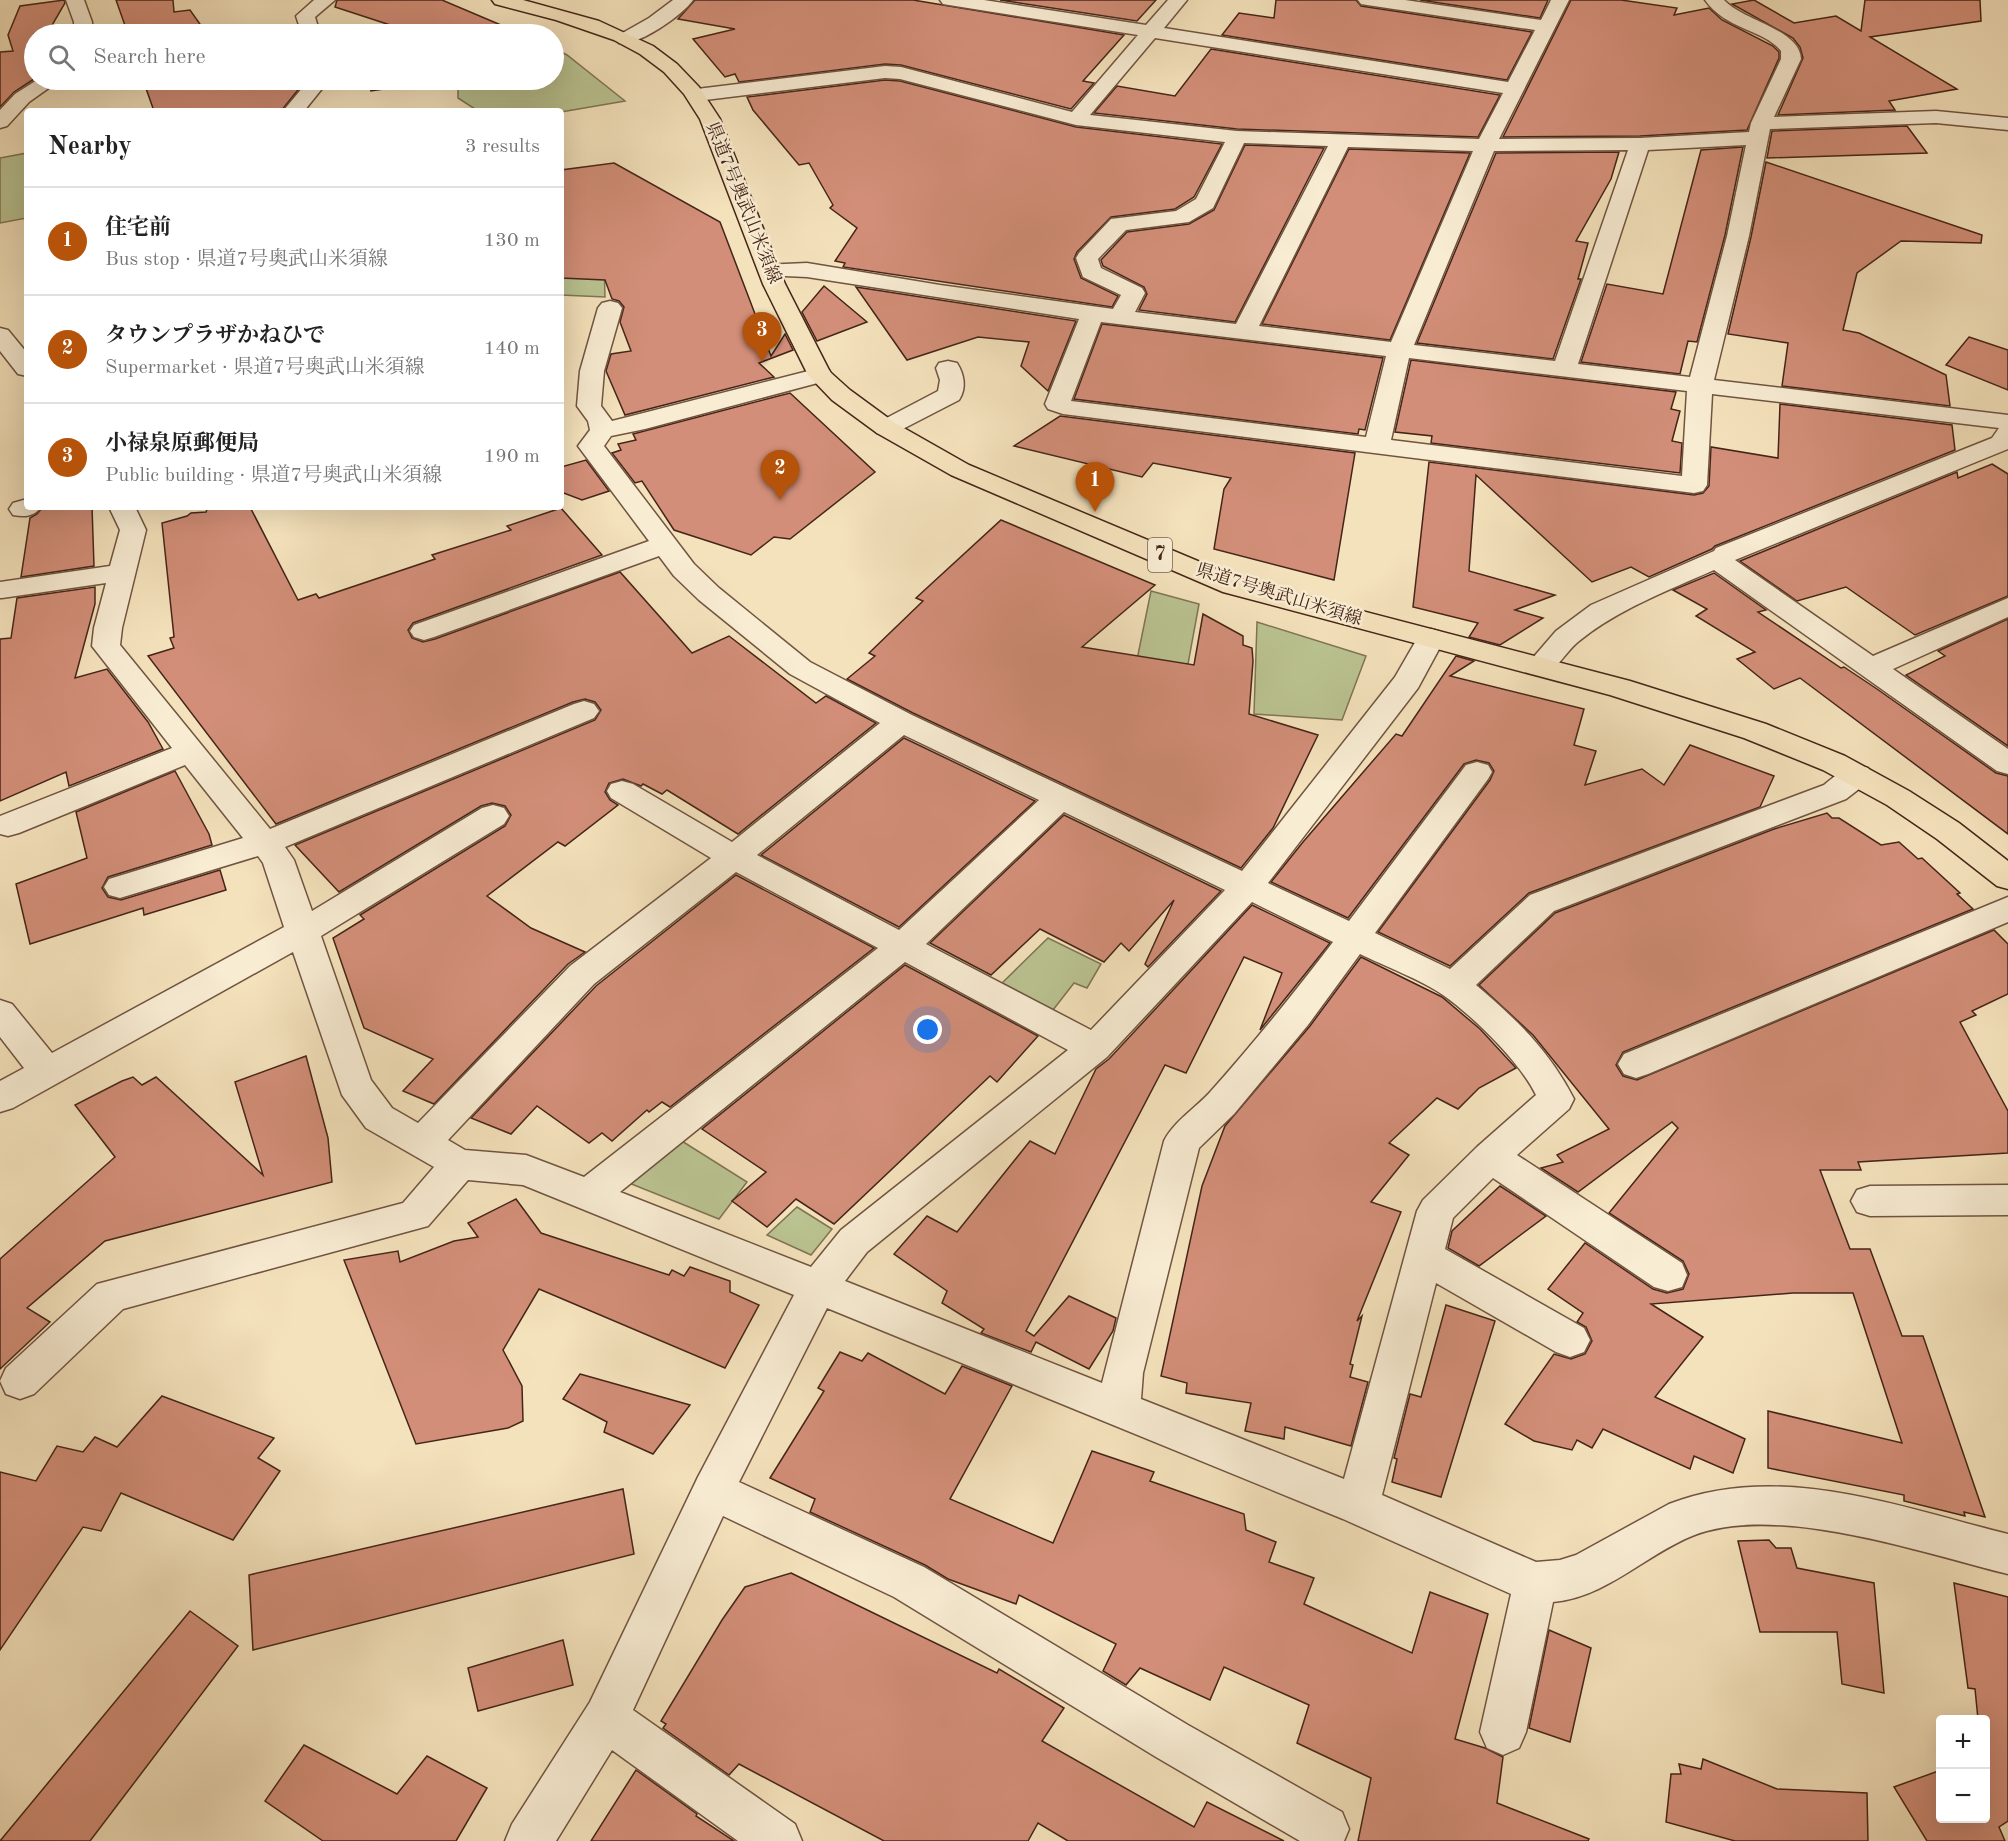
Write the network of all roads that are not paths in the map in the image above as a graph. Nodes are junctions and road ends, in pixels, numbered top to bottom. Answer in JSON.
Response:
{"nodes":[{"id":1,"x":75,"y":0,"type":"edge"},
{"id":2,"x":326,"y":0,"type":"edge"},
{"id":3,"x":501,"y":0,"type":"edge"},
{"id":4,"x":684,"y":0,"type":"edge"},
{"id":5,"x":950,"y":0,"type":"edge"},
{"id":6,"x":1178,"y":0,"type":"edge"},
{"id":7,"x":1367,"y":0,"type":"edge"},
{"id":8,"x":1560,"y":0,"type":"edge"},
{"id":9,"x":1714,"y":0,"type":"edge"},
{"id":10,"x":83,"y":24,"type":"edge"},
{"id":11,"x":308,"y":24,"type":"edge"},
{"id":12,"x":1546,"y":26,"type":"junction"},
{"id":13,"x":1150,"y":32,"type":"junction"},
{"id":14,"x":626,"y":39,"type":"junction"},
{"id":15,"x":1515,"y":89,"type":"junction"},
{"id":16,"x":34,"y":90,"type":"edge"},
{"id":17,"x":311,"y":90,"type":"edge"},
{"id":18,"x":0,"y":91,"type":"edge"},
{"id":19,"x":697,"y":95,"type":"junction"},
{"id":20,"x":22,"y":98,"type":"junction"},
{"id":21,"x":296,"y":108,"type":"edge"},
{"id":22,"x":1076,"y":119,"type":"junction"},
{"id":23,"x":0,"y":122,"type":"edge"},
{"id":24,"x":2008,"y":124,"type":"edge"},
{"id":25,"x":1759,"y":130,"type":"junction"},
{"id":26,"x":1237,"y":137,"type":"junction"},
{"id":27,"x":1341,"y":141,"type":"junction"},
{"id":28,"x":1640,"y":144,"type":"junction"},
{"id":29,"x":1486,"y":145,"type":"junction"},
{"id":30,"x":769,"y":270,"type":"junction"},
{"id":31,"x":610,"y":308,"type":"dead end"},
{"id":32,"x":1093,"y":314,"type":"junction"},
{"id":33,"x":1120,"y":317,"type":"junction"},
{"id":34,"x":1244,"y":332,"type":"junction"},
{"id":35,"x":0,"y":335,"type":"edge"},
{"id":36,"x":1399,"y":351,"type":"junction"},
{"id":37,"x":24,"y":365,"type":"edge"},
{"id":38,"x":948,"y":368,"type":"dead end"},
{"id":39,"x":1564,"y":370,"type":"junction"},
{"id":40,"x":820,"y":375,"type":"junction"},
{"id":41,"x":1700,"y":386,"type":"junction"},
{"id":42,"x":2008,"y":422,"type":"edge"},
{"id":43,"x":886,"y":428,"type":"junction"},
{"id":44,"x":603,"y":430,"type":"junction"},
{"id":45,"x":2008,"y":433,"type":"edge"},
{"id":46,"x":1377,"y":445,"type":"junction"},
{"id":47,"x":123,"y":510,"type":"edge"},
{"id":48,"x":664,"y":545,"type":"junction"},
{"id":49,"x":1726,"y":554,"type":"dead end"},
{"id":50,"x":122,"y":573,"type":"junction"},
{"id":51,"x":2,"y":590,"type":"dead end"},
{"id":52,"x":2008,"y":606,"type":"edge"},
{"id":53,"x":424,"y":631,"type":"dead end"},
{"id":54,"x":1431,"y":638,"type":"junction"},
{"id":55,"x":1539,"y":667,"type":"junction"},
{"id":56,"x":1873,"y":667,"type":"junction"},
{"id":57,"x":584,"y":711,"type":"dead end"},
{"id":58,"x":901,"y":722,"type":"junction"},
{"id":59,"x":192,"y":751,"type":"junction"},
{"id":60,"x":2008,"y":764,"type":"edge"},
{"id":61,"x":1477,"y":772,"type":"dead end"},
{"id":62,"x":1857,"y":775,"type":"junction"},
{"id":63,"x":622,"y":791,"type":"dead end"},
{"id":64,"x":1062,"y":797,"type":"junction"},
{"id":65,"x":493,"y":816,"type":"dead end"},
{"id":66,"x":8,"y":825,"type":"dead end"},
{"id":67,"x":266,"y":843,"type":"junction"},
{"id":68,"x":734,"y":857,"type":"junction"},
{"id":69,"x":2008,"y":878,"type":"edge"},
{"id":70,"x":1248,"y":886,"type":"junction"},
{"id":71,"x":120,"y":887,"type":"dead end"},
{"id":72,"x":2008,"y":909,"type":"edge"},
{"id":73,"x":301,"y":933,"type":"junction"},
{"id":74,"x":1355,"y":938,"type":"junction"},
{"id":75,"x":903,"y":946,"type":"junction"},
{"id":76,"x":1454,"y":985,"type":"junction"},
{"id":77,"x":0,"y":1013,"type":"edge"},
{"id":78,"x":1095,"y":1048,"type":"junction"},
{"id":79,"x":1636,"y":1064,"type":"dead end"},
{"id":80,"x":47,"y":1071,"type":"junction"},
{"id":81,"x":0,"y":1098,"type":"edge"},
{"id":82,"x":422,"y":1143,"type":"junction"},
{"id":83,"x":1490,"y":1157,"type":"junction"},
{"id":84,"x":459,"y":1164,"type":"junction"},
{"id":85,"x":589,"y":1196,"type":"junction"},
{"id":86,"x":2008,"y":1200,"type":"edge"},
{"id":87,"x":1870,"y":1202,"type":"dead end"},
{"id":88,"x":1425,"y":1257,"type":"junction"},
{"id":89,"x":1668,"y":1275,"type":"dead end"},
{"id":90,"x":818,"y":1287,"type":"junction"},
{"id":91,"x":1570,"y":1340,"type":"dead end"},
{"id":92,"x":20,"y":1381,"type":"dead end"},
{"id":93,"x":1119,"y":1410,"type":"junction"},
{"id":94,"x":713,"y":1491,"type":"junction"},
{"id":95,"x":1358,"y":1505,"type":"junction"},
{"id":96,"x":2008,"y":1554,"type":"edge"},
{"id":97,"x":1535,"y":1583,"type":"junction"},
{"id":98,"x":606,"y":1718,"type":"junction"},
{"id":99,"x":1503,"y":1732,"type":"dead end"},
{"id":100,"x":1325,"y":1829,"type":"dead end"},
{"id":101,"x":529,"y":1841,"type":"edge"},
{"id":102,"x":778,"y":1841,"type":"edge"}],
"edges":[{"from":1,"to":10,"type":"street"},
{"from":2,"to":11,"type":"street"},
{"from":3,"to":14,"type":"main road","name":"県道7号奥武山米須線","number":"7"},
{"from":4,"to":14,"type":"street"},
{"from":5,"to":13,"type":"street"},
{"from":6,"to":13,"type":"street"},
{"from":7,"to":12,"type":"street"},
{"from":8,"to":12,"type":"street"},
{"from":9,"to":25,"type":"street"},
{"from":12,"to":15,"type":"street"},
{"from":13,"to":15,"type":"street"},
{"from":13,"to":22,"type":"street"},
{"from":14,"to":19,"type":"main road","name":"県道7号奥武山米須線","number":"7"},
{"from":15,"to":29,"type":"street"},
{"from":16,"to":20,"type":"street"},
{"from":17,"to":21,"type":"street"},
{"from":18,"to":20,"type":"street"},
{"from":19,"to":22,"type":"street"},
{"from":19,"to":30,"type":"main road","name":"県道7号奥武山米須線","number":"7"},
{"from":20,"to":23,"type":"street"},
{"from":22,"to":26,"type":"street"},
{"from":24,"to":25,"type":"street"},
{"from":25,"to":28,"type":"street"},
{"from":25,"to":41,"type":"street"},
{"from":26,"to":27,"type":"street"},
{"from":26,"to":33,"type":"street"},
{"from":27,"to":29,"type":"street"},
{"from":27,"to":34,"type":"street"},
{"from":28,"to":29,"type":"street"},
{"from":28,"to":39,"type":"street"},
{"from":29,"to":36,"type":"street"},
{"from":30,"to":32,"type":"street"},
{"from":30,"to":40,"type":"main road","name":"県道7号奥武山米須線","number":"7"},
{"from":31,"to":44,"type":"street"},
{"from":32,"to":33,"type":"street"},
{"from":32,"to":46,"type":"street"},
{"from":33,"to":34,"type":"street"},
{"from":34,"to":36,"type":"street"},
{"from":35,"to":37,"type":"street"},
{"from":36,"to":39,"type":"street"},
{"from":36,"to":46,"type":"street"},
{"from":38,"to":43,"type":"street"},
{"from":39,"to":41,"type":"street"},
{"from":40,"to":43,"type":"main road","name":"県道7号奥武山米須線","number":"7"},
{"from":40,"to":44,"type":"street"},
{"from":41,"to":42,"type":"street"},
{"from":41,"to":46,"type":"street"},
{"from":43,"to":54,"type":"main road","name":"県道7号奥武山米須線","number":"7"},
{"from":44,"to":48,"type":"street"},
{"from":45,"to":49,"type":"street"},
{"from":47,"to":50,"type":"street"},
{"from":48,"to":53,"type":"street"},
{"from":48,"to":58,"type":"street"},
{"from":50,"to":51,"type":"street"},
{"from":50,"to":59,"type":"street"},
{"from":52,"to":56,"type":"street"},
{"from":54,"to":55,"type":"main road","name":"県道7号奥武山米須線","number":"7"},
{"from":54,"to":70,"type":"street"},
{"from":55,"to":56,"type":"street"},
{"from":55,"to":62,"type":"main road","name":"県道7号奥武山米須線","number":"7"},
{"from":56,"to":60,"type":"street"},
{"from":57,"to":67,"type":"street"},
{"from":58,"to":64,"type":"street"},
{"from":58,"to":68,"type":"street"},
{"from":59,"to":66,"type":"street"},
{"from":59,"to":67,"type":"street"},
{"from":61,"to":74,"type":"street"},
{"from":62,"to":69,"type":"main road","name":"県道7号奥武山米須線","number":"7"},
{"from":62,"to":76,"type":"street"},
{"from":63,"to":68,"type":"street"},
{"from":64,"to":70,"type":"street"},
{"from":64,"to":75,"type":"street"},
{"from":65,"to":73,"type":"street"},
{"from":67,"to":71,"type":"street"},
{"from":67,"to":73,"type":"street"},
{"from":68,"to":75,"type":"street"},
{"from":68,"to":82,"type":"street"},
{"from":70,"to":74,"type":"street"},
{"from":70,"to":78,"type":"street"},
{"from":72,"to":79,"type":"street"},
{"from":73,"to":80,"type":"street"},
{"from":73,"to":82,"type":"street"},
{"from":74,"to":76,"type":"street"},
{"from":74,"to":93,"type":"street"},
{"from":75,"to":78,"type":"street"},
{"from":75,"to":85,"type":"street"},
{"from":76,"to":83,"type":"street"},
{"from":77,"to":80,"type":"street"},
{"from":78,"to":90,"type":"street"},
{"from":80,"to":81,"type":"street"},
{"from":82,"to":84,"type":"street"},
{"from":83,"to":88,"type":"street"},
{"from":83,"to":89,"type":"street"},
{"from":84,"to":85,"type":"street"},
{"from":84,"to":92,"type":"street"},
{"from":85,"to":90,"type":"street"},
{"from":86,"to":87,"type":"street"},
{"from":88,"to":91,"type":"street"},
{"from":88,"to":95,"type":"street"},
{"from":90,"to":93,"type":"street"},
{"from":90,"to":94,"type":"street"},
{"from":93,"to":95,"type":"street"},
{"from":94,"to":98,"type":"street"},
{"from":94,"to":100,"type":"street"},
{"from":95,"to":97,"type":"street"},
{"from":96,"to":97,"type":"street"},
{"from":97,"to":99,"type":"street"},
{"from":98,"to":101,"type":"street"},
{"from":98,"to":102,"type":"street"}]}
